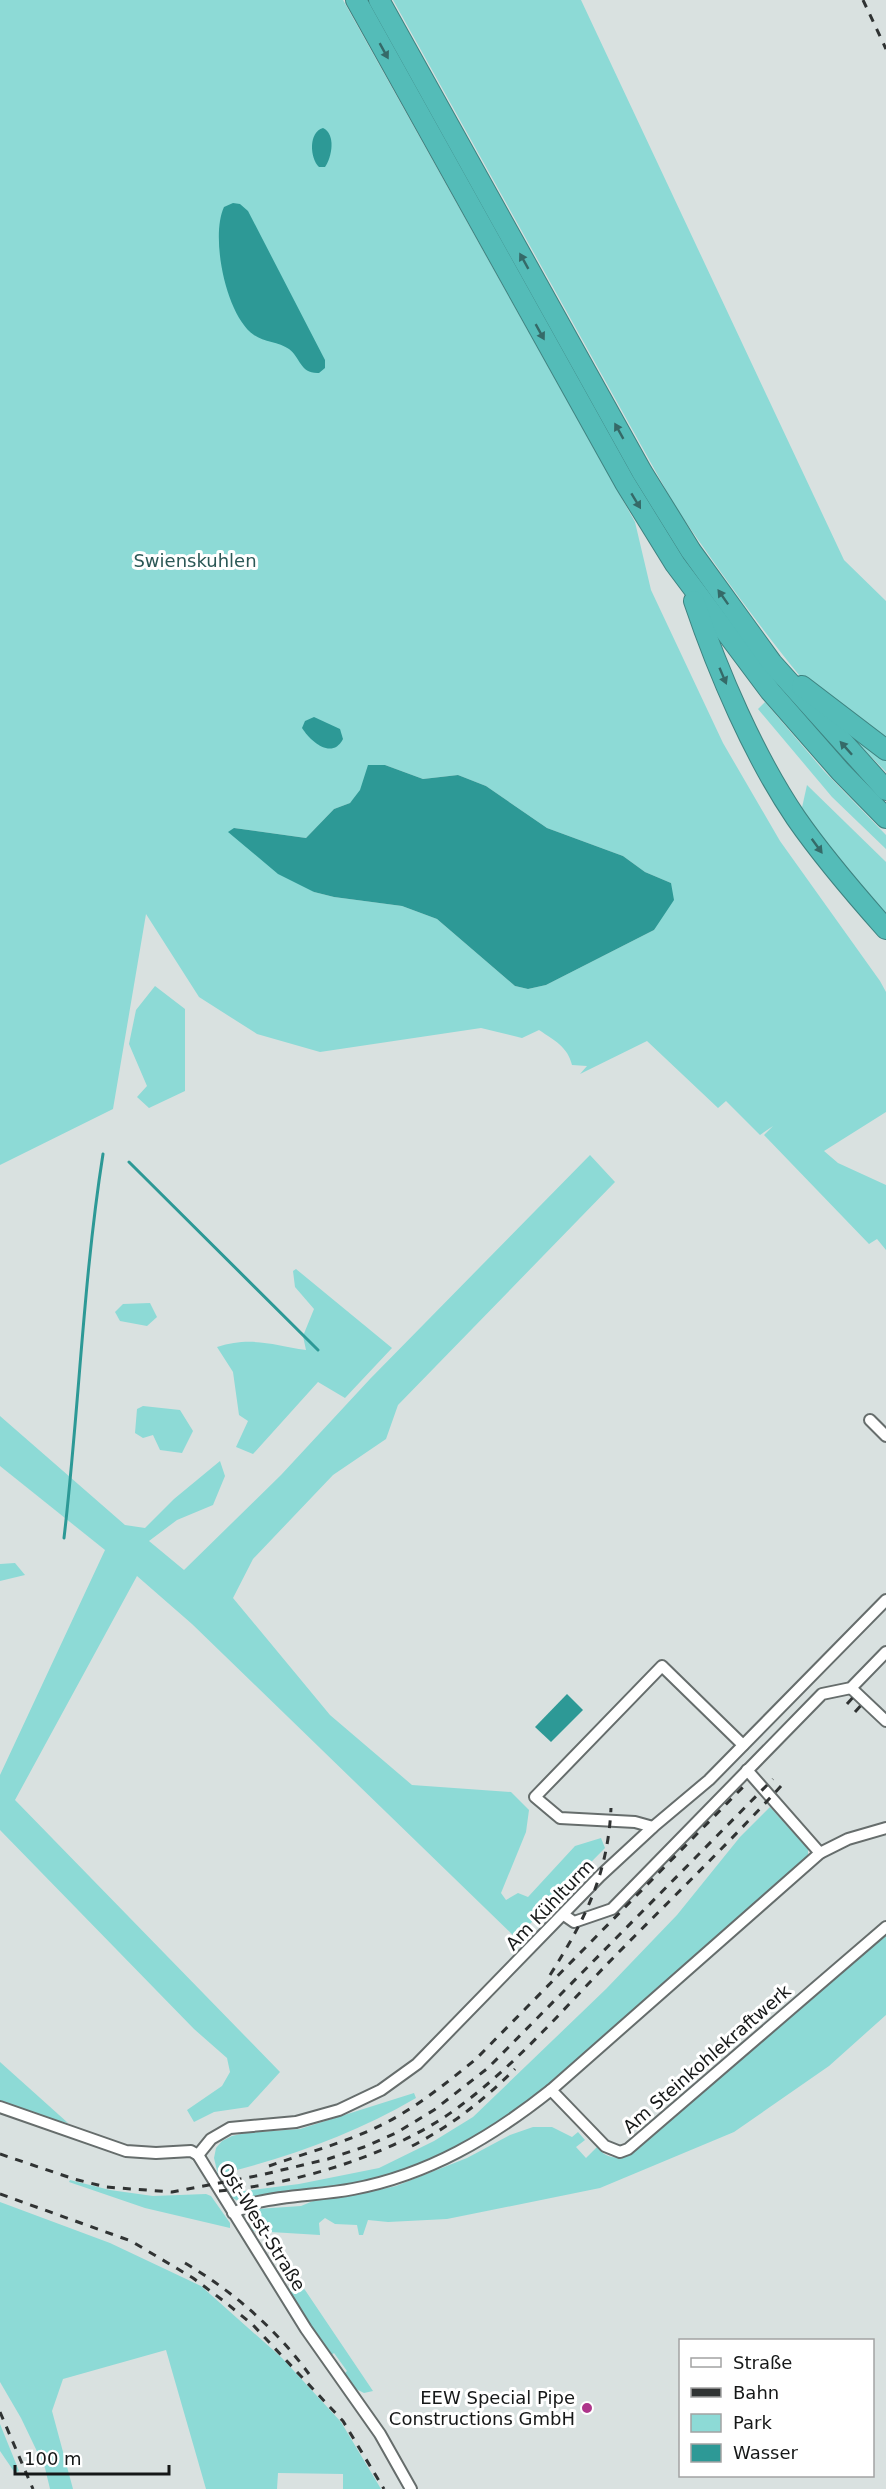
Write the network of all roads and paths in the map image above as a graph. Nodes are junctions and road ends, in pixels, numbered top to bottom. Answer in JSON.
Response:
{"nodes":[{"id":1,"x":356,"y":0,"type":"edge"},
{"id":2,"x":379,"y":0,"type":"edge"},
{"id":3,"x":688,"y":582,"type":"junction"},
{"id":4,"x":772,"y":663,"type":"junction"},
{"id":5,"x":886,"y":750,"type":"edge"},
{"id":6,"x":886,"y":790,"type":"edge"},
{"id":7,"x":886,"y":818,"type":"edge"},
{"id":8,"x":886,"y":929,"type":"edge"},
{"id":9,"x":870,"y":1420,"type":"dead end"},
{"id":10,"x":886,"y":1437,"type":"edge"},
{"id":11,"x":886,"y":1600,"type":"edge"},
{"id":12,"x":886,"y":1652,"type":"edge"},
{"id":13,"x":851,"y":1688,"type":"junction"},
{"id":14,"x":886,"y":1721,"type":"edge"},
{"id":15,"x":743,"y":1745,"type":"junction"},
{"id":16,"x":747,"y":1770,"type":"junction"},
{"id":17,"x":653,"y":1827,"type":"junction"},
{"id":18,"x":886,"y":1828,"type":"edge"},
{"id":19,"x":820,"y":1853,"type":"junction"},
{"id":20,"x":564,"y":1915,"type":"junction"},
{"id":21,"x":886,"y":1927,"type":"edge"},
{"id":22,"x":551,"y":2090,"type":"junction"},
{"id":23,"x":0,"y":2107,"type":"edge"},
{"id":24,"x":198,"y":2155,"type":"junction"},
{"id":25,"x":233,"y":2213,"type":"junction"},
{"id":26,"x":411,"y":2489,"type":"edge"}],
"edges":[{"from":1,"to":3,"type":"highway","one_way":true},
{"from":4,"to":2,"type":"highway","one_way":true},
{"from":3,"to":7,"type":"highway"},
{"from":3,"to":8,"type":"highway","one_way":true},
{"from":4,"to":5,"type":"highway"},
{"from":6,"to":4,"type":"highway","one_way":true},
{"from":9,"to":10,"type":"street"},
{"from":11,"to":15,"type":"street","name":"Am Kühlturm"},
{"from":12,"to":13,"type":"street"},
{"from":13,"to":14,"type":"street"},
{"from":13,"to":16,"type":"street"},
{"from":15,"to":17,"type":"street","name":"Am Kühlturm"},
{"from":15,"to":17,"type":"street"},
{"from":16,"to":19,"type":"street"},
{"from":16,"to":20,"type":"street"},
{"from":17,"to":20,"type":"street","name":"Am Kühlturm"},
{"from":18,"to":19,"type":"street"},
{"from":19,"to":22,"type":"street"},
{"from":20,"to":24,"type":"street","name":"Am Kühlturm"},
{"from":21,"to":22,"type":"street","name":"Am Steinkohlekraftwerk"},
{"from":22,"to":25,"type":"street"},
{"from":23,"to":24,"type":"street","name":"Ost-West-Straße"},
{"from":24,"to":25,"type":"street","name":"Ost-West-Straße"},
{"from":25,"to":26,"type":"street","name":"Ost-West-Straße"}]}
